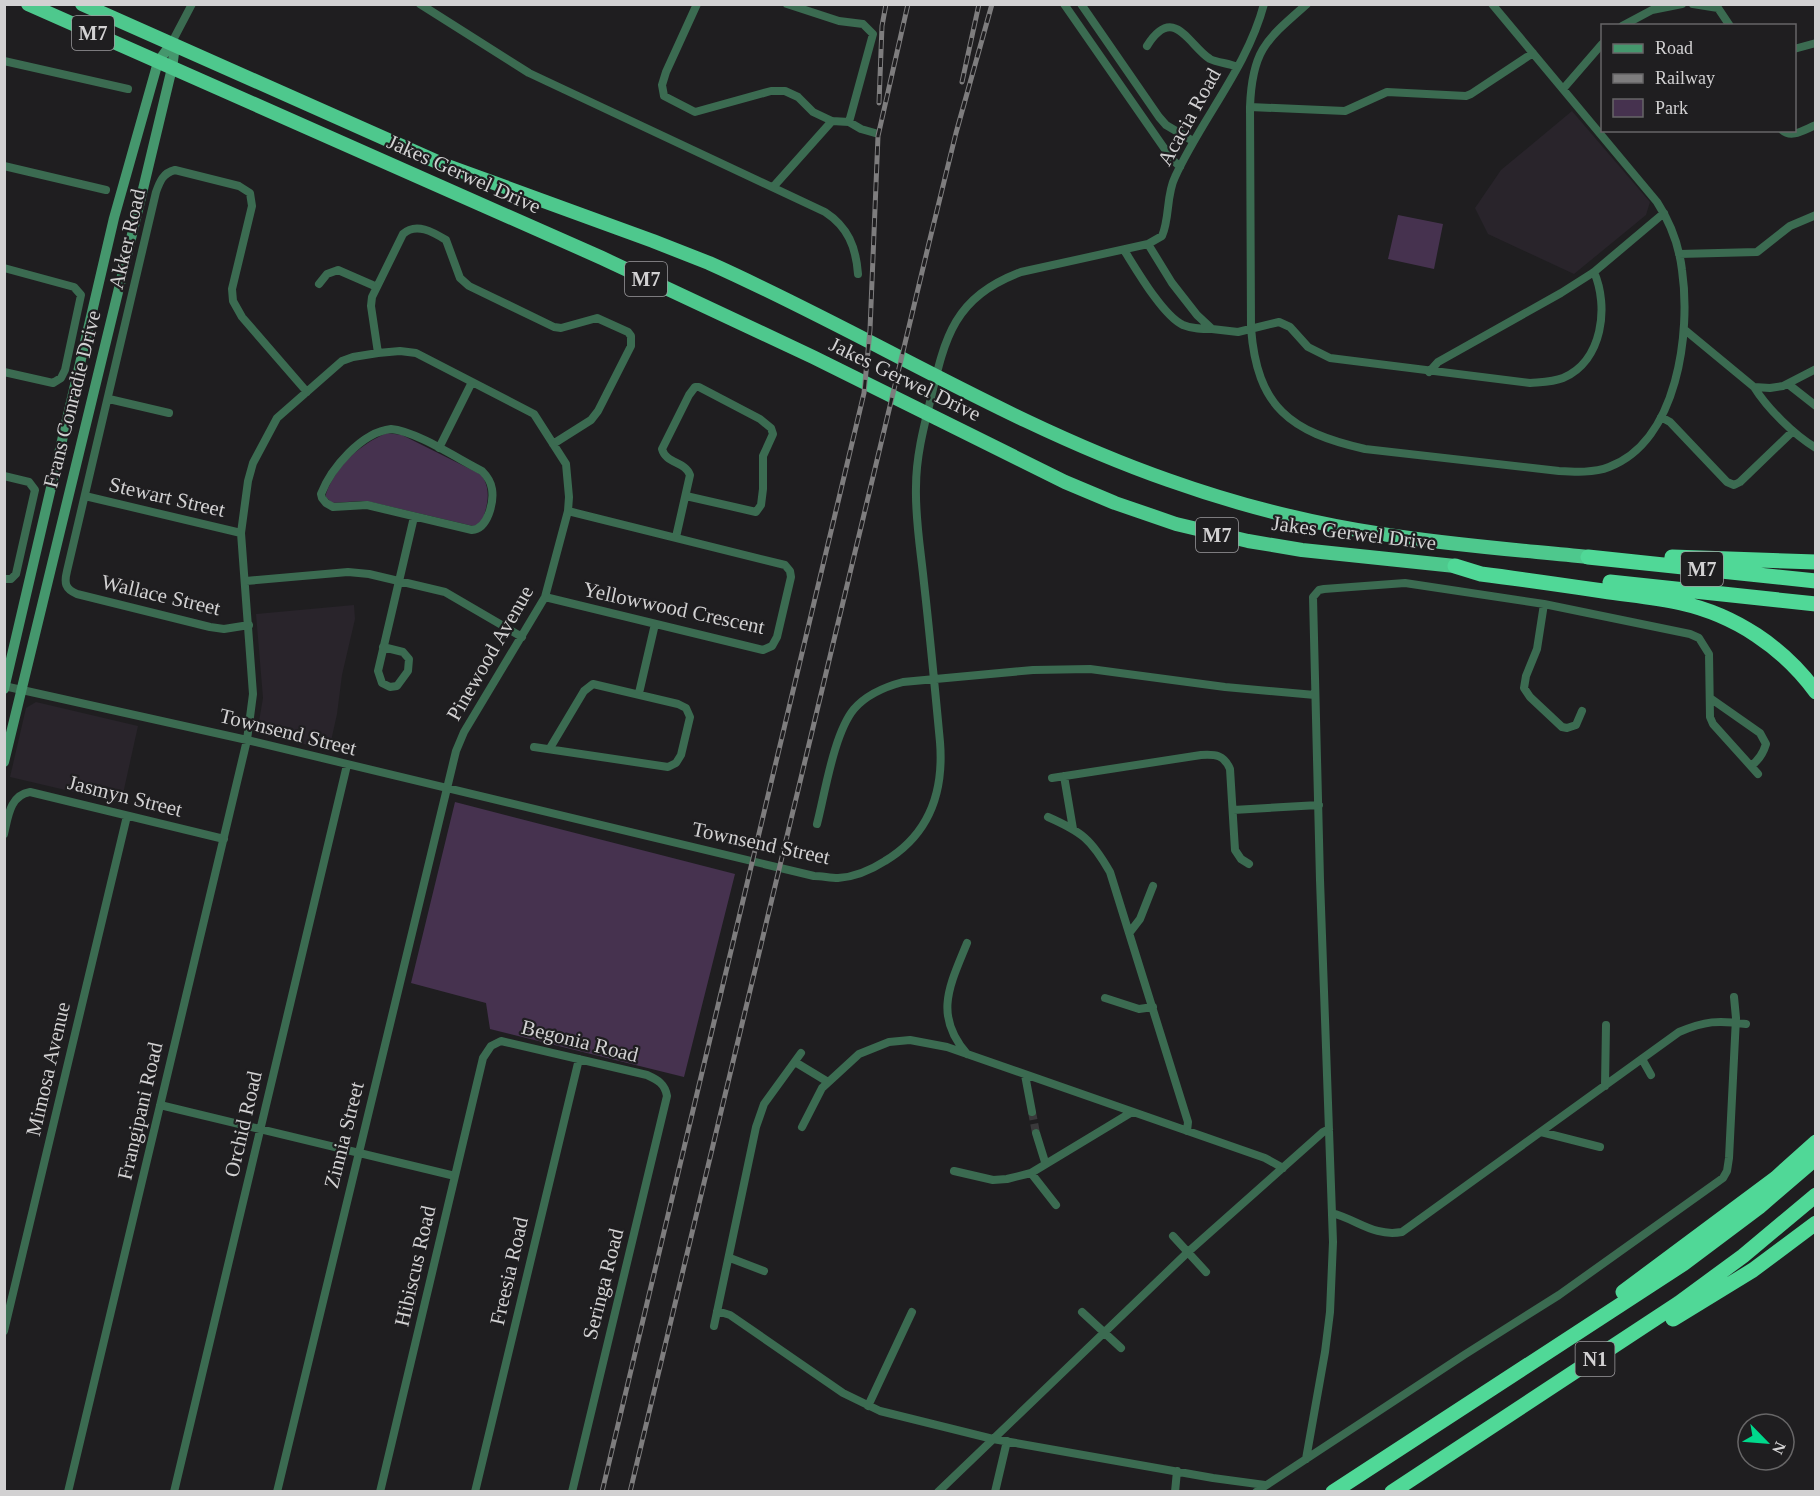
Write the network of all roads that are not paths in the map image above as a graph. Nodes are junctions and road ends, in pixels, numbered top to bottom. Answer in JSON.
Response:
{"nodes":[{"id":1,"x":28,"y":4,"type":"edge"},
{"id":2,"x":82,"y":4,"type":"edge"},
{"id":3,"x":192,"y":4,"type":"edge"},
{"id":4,"x":420,"y":4,"type":"edge"},
{"id":5,"x":697,"y":4,"type":"edge"},
{"id":6,"x":787,"y":4,"type":"edge"},
{"id":7,"x":1064,"y":4,"type":"edge"},
{"id":8,"x":1081,"y":4,"type":"edge"},
{"id":9,"x":1264,"y":4,"type":"edge"},
{"id":10,"x":1307,"y":4,"type":"edge"},
{"id":11,"x":1492,"y":4,"type":"edge"},
{"id":12,"x":1682,"y":4,"type":"edge"},
{"id":13,"x":1693,"y":4,"type":"edge"},
{"id":14,"x":1711,"y":5,"type":"edge"},
{"id":15,"x":1626,"y":24,"type":"edge"},
{"id":16,"x":1729,"y":24,"type":"edge"},
{"id":17,"x":174,"y":42,"type":"junction"},
{"id":18,"x":1815,"y":43,"type":"edge"},
{"id":19,"x":1601,"y":45,"type":"edge"},
{"id":20,"x":1147,"y":46,"type":"dead end"},
{"id":21,"x":1796,"y":48,"type":"edge"},
{"id":22,"x":1533,"y":53,"type":"junction"},
{"id":23,"x":4,"y":61,"type":"edge"},
{"id":24,"x":158,"y":62,"type":"junction"},
{"id":25,"x":1238,"y":67,"type":"junction"},
{"id":26,"x":171,"y":68,"type":"junction"},
{"id":27,"x":1563,"y":89,"type":"junction"},
{"id":28,"x":128,"y":90,"type":"dead end"},
{"id":29,"x":1250,"y":107,"type":"junction"},
{"id":30,"x":832,"y":121,"type":"junction"},
{"id":31,"x":849,"y":122,"type":"junction"},
{"id":32,"x":1815,"y":125,"type":"edge"},
{"id":33,"x":1784,"y":132,"type":"edge"},
{"id":34,"x":875,"y":133,"type":"dead end"},
{"id":35,"x":1194,"y":141,"type":"junction"},
{"id":36,"x":4,"y":165,"type":"edge"},
{"id":37,"x":1180,"y":167,"type":"junction"},
{"id":38,"x":774,"y":186,"type":"junction"},
{"id":39,"x":106,"y":190,"type":"dead end"},
{"id":40,"x":1664,"y":213,"type":"junction"},
{"id":41,"x":1815,"y":215,"type":"edge"},
{"id":42,"x":1148,"y":244,"type":"junction"},
{"id":43,"x":1124,"y":250,"type":"junction"},
{"id":44,"x":1679,"y":254,"type":"junction"},
{"id":45,"x":4,"y":268,"type":"edge"},
{"id":46,"x":1594,"y":272,"type":"junction"},
{"id":47,"x":858,"y":274,"type":"dead end"},
{"id":48,"x":320,"y":284,"type":"dead end"},
{"id":49,"x":376,"y":286,"type":"junction"},
{"id":50,"x":1251,"y":328,"type":"junction"},
{"id":51,"x":1212,"y":329,"type":"junction"},
{"id":52,"x":1685,"y":330,"type":"junction"},
{"id":53,"x":378,"y":353,"type":"junction"},
{"id":54,"x":1815,"y":369,"type":"edge"},
{"id":55,"x":4,"y":372,"type":"edge"},
{"id":56,"x":1429,"y":372,"type":"junction"},
{"id":57,"x":472,"y":382,"type":"junction"},
{"id":58,"x":1788,"y":384,"type":"junction"},
{"id":59,"x":1754,"y":387,"type":"junction"},
{"id":60,"x":307,"y":392,"type":"junction"},
{"id":61,"x":109,"y":399,"type":"junction"},
{"id":62,"x":1815,"y":406,"type":"edge"},
{"id":63,"x":169,"y":413,"type":"dead end"},
{"id":64,"x":1661,"y":417,"type":"junction"},
{"id":65,"x":1793,"y":431,"type":"junction"},
{"id":66,"x":554,"y":444,"type":"junction"},
{"id":67,"x":439,"y":448,"type":"junction"},
{"id":68,"x":1815,"y":448,"type":"edge"},
{"id":69,"x":4,"y":476,"type":"edge"},
{"id":70,"x":85,"y":496,"type":"junction"},
{"id":71,"x":686,"y":496,"type":"junction"},
{"id":72,"x":568,"y":511,"type":"junction"},
{"id":73,"x":414,"y":517,"type":"junction"},
{"id":74,"x":241,"y":533,"type":"junction"},
{"id":75,"x":676,"y":537,"type":"junction"},
{"id":76,"x":1588,"y":558,"type":"junction"},
{"id":77,"x":1815,"y":562,"type":"edge"},
{"id":78,"x":1455,"y":566,"type":"junction"},
{"id":79,"x":8,"y":579,"type":"edge"},
{"id":80,"x":246,"y":581,"type":"junction"},
{"id":81,"x":398,"y":581,"type":"junction"},
{"id":82,"x":1815,"y":581,"type":"edge"},
{"id":83,"x":67,"y":589,"type":"joint"},
{"id":84,"x":545,"y":597,"type":"junction"},
{"id":85,"x":1544,"y":604,"type":"junction"},
{"id":86,"x":1815,"y":604,"type":"edge"},
{"id":87,"x":655,"y":624,"type":"junction"},
{"id":88,"x":249,"y":625,"type":"junction"},
{"id":89,"x":522,"y":637,"type":"junction"},
{"id":90,"x":383,"y":647,"type":"junction"},
{"id":91,"x":934,"y":680,"type":"junction"},
{"id":92,"x":5,"y":687,"type":"edge"},
{"id":93,"x":22,"y":689,"type":"junction"},
{"id":94,"x":1815,"y":692,"type":"edge"},
{"id":95,"x":639,"y":693,"type":"junction"},
{"id":96,"x":1315,"y":695,"type":"junction"},
{"id":97,"x":1710,"y":698,"type":"junction"},
{"id":98,"x":1582,"y":711,"type":"dead end"},
{"id":99,"x":248,"y":740,"type":"junction"},
{"id":100,"x":534,"y":747,"type":"dead end"},
{"id":101,"x":550,"y":748,"type":"junction"},
{"id":102,"x":4,"y":762,"type":"edge"},
{"id":103,"x":347,"y":765,"type":"junction"},
{"id":104,"x":1751,"y":766,"type":"junction"},
{"id":105,"x":1758,"y":774,"type":"dead end"},
{"id":106,"x":1064,"y":776,"type":"junction"},
{"id":107,"x":1052,"y":778,"type":"dead end"},
{"id":108,"x":447,"y":788,"type":"junction"},
{"id":109,"x":1319,"y":805,"type":"junction"},
{"id":110,"x":1233,"y":810,"type":"junction"},
{"id":111,"x":127,"y":816,"type":"junction"},
{"id":112,"x":1048,"y":817,"type":"dead end"},
{"id":113,"x":817,"y":824,"type":"dead end"},
{"id":114,"x":1073,"y":829,"type":"junction"},
{"id":115,"x":4,"y":834,"type":"edge"},
{"id":116,"x":224,"y":839,"type":"junction"},
{"id":117,"x":1249,"y":864,"type":"dead end"},
{"id":118,"x":1153,"y":886,"type":"dead end"},
{"id":119,"x":1130,"y":932,"type":"junction"},
{"id":120,"x":967,"y":944,"type":"dead end"},
{"id":121,"x":1734,"y":997,"type":"dead end"},
{"id":122,"x":1105,"y":998,"type":"dead end"},
{"id":123,"x":1153,"y":1007,"type":"junction"},
{"id":124,"x":1736,"y":1022,"type":"junction"},
{"id":125,"x":1606,"y":1024,"type":"dead end"},
{"id":126,"x":1746,"y":1024,"type":"dead end"},
{"id":127,"x":487,"y":1050,"type":"joint"},
{"id":128,"x":801,"y":1053,"type":"dead end"},
{"id":129,"x":967,"y":1054,"type":"junction"},
{"id":130,"x":579,"y":1059,"type":"junction"},
{"id":131,"x":1642,"y":1059,"type":"junction"},
{"id":132,"x":795,"y":1062,"type":"junction"},
{"id":133,"x":1025,"y":1075,"type":"junction"},
{"id":134,"x":1651,"y":1075,"type":"dead end"},
{"id":135,"x":828,"y":1082,"type":"junction"},
{"id":136,"x":664,"y":1086,"type":"joint"},
{"id":137,"x":1605,"y":1086,"type":"junction"},
{"id":138,"x":160,"y":1105,"type":"junction"},
{"id":139,"x":1032,"y":1112,"type":"tunnel mouth"},
{"id":140,"x":1132,"y":1112,"type":"junction"},
{"id":141,"x":802,"y":1127,"type":"dead end"},
{"id":142,"x":1329,"y":1129,"type":"junction"},
{"id":143,"x":260,"y":1130,"type":"junction"},
{"id":144,"x":1187,"y":1131,"type":"junction"},
{"id":145,"x":1541,"y":1132,"type":"junction"},
{"id":146,"x":1036,"y":1133,"type":"tunnel mouth"},
{"id":147,"x":1815,"y":1143,"type":"edge"},
{"id":148,"x":1600,"y":1147,"type":"dead end"},
{"id":149,"x":358,"y":1153,"type":"junction"},
{"id":150,"x":1815,"y":1158,"type":"edge"},
{"id":151,"x":1046,"y":1162,"type":"junction"},
{"id":152,"x":1283,"y":1168,"type":"junction"},
{"id":153,"x":954,"y":1171,"type":"dead end"},
{"id":154,"x":1031,"y":1173,"type":"junction"},
{"id":155,"x":455,"y":1176,"type":"junction"},
{"id":156,"x":1815,"y":1195,"type":"edge"},
{"id":157,"x":1056,"y":1205,"type":"dead end"},
{"id":158,"x":1332,"y":1213,"type":"junction"},
{"id":159,"x":1815,"y":1224,"type":"edge"},
{"id":160,"x":1173,"y":1236,"type":"dead end"},
{"id":161,"x":1188,"y":1252,"type":"junction"},
{"id":162,"x":730,"y":1258,"type":"junction"},
{"id":163,"x":764,"y":1271,"type":"dead end"},
{"id":164,"x":1206,"y":1272,"type":"dead end"},
{"id":165,"x":717,"y":1311,"type":"junction"},
{"id":166,"x":912,"y":1312,"type":"dead end"},
{"id":167,"x":1082,"y":1312,"type":"dead end"},
{"id":168,"x":714,"y":1326,"type":"dead end"},
{"id":169,"x":4,"y":1331,"type":"edge"},
{"id":170,"x":1103,"y":1332,"type":"junction"},
{"id":171,"x":1121,"y":1348,"type":"dead end"},
{"id":172,"x":1508,"y":1378,"type":"junction"},
{"id":173,"x":868,"y":1406,"type":"junction"},
{"id":174,"x":1477,"y":1437,"type":"junction"},
{"id":175,"x":993,"y":1439,"type":"junction"},
{"id":176,"x":1007,"y":1441,"type":"junction"},
{"id":177,"x":1306,"y":1459,"type":"junction"},
{"id":178,"x":1177,"y":1472,"type":"junction"},
{"id":179,"x":1265,"y":1485,"type":"junction"},
{"id":180,"x":68,"y":1491,"type":"edge"},
{"id":181,"x":174,"y":1491,"type":"edge"},
{"id":182,"x":277,"y":1491,"type":"edge"},
{"id":183,"x":380,"y":1491,"type":"edge"},
{"id":184,"x":475,"y":1491,"type":"edge"},
{"id":185,"x":572,"y":1491,"type":"edge"},
{"id":186,"x":938,"y":1491,"type":"edge"},
{"id":187,"x":995,"y":1491,"type":"edge"},
{"id":188,"x":1175,"y":1491,"type":"edge"},
{"id":189,"x":1256,"y":1491,"type":"edge"},
{"id":190,"x":1333,"y":1491,"type":"edge"},
{"id":191,"x":1392,"y":1491,"type":"edge"}],
"edges":[{"from":1,"to":24,"type":"highway","name":"Jakes Gerwel Drive","number":"M7"},
{"from":2,"to":17,"type":"highway","name":"Jakes Gerwel Drive","number":"M7"},
{"from":3,"to":17,"type":"street"},
{"from":4,"to":38,"type":"street"},
{"from":5,"to":30,"type":"street"},
{"from":6,"to":31,"type":"street"},
{"from":7,"to":37,"type":"street"},
{"from":8,"to":35,"type":"street"},
{"from":9,"to":25,"type":"street","name":"Acacia Road"},
{"from":10,"to":29,"type":"street"},
{"from":11,"to":22,"type":"street"},
{"from":12,"to":15,"type":"street"},
{"from":13,"to":14,"type":"street"},
{"from":14,"to":16,"type":"street"},
{"from":17,"to":24,"type":"main road","name":"Frans Conradie Drive"},
{"from":17,"to":26,"type":"main road","name":"Frans Conradie Drive"},
{"from":17,"to":76,"type":"highway","name":"Jakes Gerwel Drive","number":"M7"},
{"from":18,"to":21,"type":"street"},
{"from":19,"to":27,"type":"street"},
{"from":20,"to":25,"type":"street"},
{"from":22,"to":27,"type":"street"},
{"from":22,"to":29,"type":"street"},
{"from":23,"to":28,"type":"street"},
{"from":24,"to":26,"type":"highway","name":"Jakes Gerwel Drive","number":"M7"},
{"from":24,"to":92,"type":"main road","name":"Frans Conradie Drive"},
{"from":25,"to":35,"type":"street","name":"Acacia Road"},
{"from":26,"to":78,"type":"highway","name":"Jakes Gerwel Drive","number":"M7"},
{"from":26,"to":93,"type":"main road","name":"Frans Conradie Drive"},
{"from":27,"to":40,"type":"street"},
{"from":29,"to":50,"type":"street"},
{"from":30,"to":31,"type":"street"},
{"from":30,"to":38,"type":"street"},
{"from":31,"to":34,"type":"street"},
{"from":32,"to":33,"type":"street"},
{"from":35,"to":37,"type":"street","name":"Acacia Road"},
{"from":36,"to":39,"type":"street"},
{"from":37,"to":42,"type":"street","name":"Acacia Road"},
{"from":38,"to":47,"type":"street"},
{"from":40,"to":44,"type":"street"},
{"from":40,"to":46,"type":"street"},
{"from":41,"to":44,"type":"street"},
{"from":42,"to":43,"type":"street","name":"Townsend Street"},
{"from":42,"to":51,"type":"street"},
{"from":43,"to":51,"type":"street"},
{"from":43,"to":91,"type":"street","name":"Townsend Street"},
{"from":44,"to":52,"type":"street"},
{"from":45,"to":55,"type":"street"},
{"from":46,"to":56,"type":"street"},
{"from":46,"to":56,"type":"street"},
{"from":48,"to":49,"type":"street"},
{"from":49,"to":53,"type":"street"},
{"from":49,"to":66,"type":"street"},
{"from":50,"to":51,"type":"street"},
{"from":50,"to":56,"type":"street"},
{"from":50,"to":64,"type":"street"},
{"from":52,"to":59,"type":"street"},
{"from":52,"to":64,"type":"street"},
{"from":53,"to":57,"type":"street","name":"Pinewood Avenue"},
{"from":53,"to":60,"type":"street","name":"Pinewood Avenue"},
{"from":54,"to":58,"type":"street"},
{"from":57,"to":66,"type":"street","name":"Pinewood Avenue"},
{"from":57,"to":67,"type":"street"},
{"from":58,"to":59,"type":"street"},
{"from":58,"to":62,"type":"street"},
{"from":59,"to":65,"type":"street"},
{"from":60,"to":61,"type":"street","name":"Akker Road"},
{"from":60,"to":74,"type":"street","name":"Pinewood Avenue"},
{"from":61,"to":63,"type":"street"},
{"from":61,"to":70,"type":"street","name":"Akker Road"},
{"from":64,"to":65,"type":"street"},
{"from":65,"to":68,"type":"street"},
{"from":66,"to":72,"type":"street","name":"Pinewood Avenue"},
{"from":67,"to":73,"type":"street"},
{"from":67,"to":73,"type":"street"},
{"from":69,"to":79,"type":"street"},
{"from":70,"to":74,"type":"street","name":"Stewart Street"},
{"from":70,"to":83,"type":"street","name":"Akker Road"},
{"from":71,"to":71,"type":"street"},
{"from":71,"to":75,"type":"street"},
{"from":72,"to":75,"type":"street","name":"Yellowwood Crescent"},
{"from":72,"to":84,"type":"street","name":"Pinewood Avenue"},
{"from":73,"to":81,"type":"street"},
{"from":74,"to":80,"type":"street","name":"Pinewood Avenue"},
{"from":75,"to":87,"type":"street","name":"Yellowwood Crescent"},
{"from":76,"to":77,"type":"highway"},
{"from":76,"to":82,"type":"highway","name":"Jakes Gerwel Drive","number":"M7"},
{"from":78,"to":86,"type":"highway","name":"Jakes Gerwel Drive","number":"M7"},
{"from":78,"to":94,"type":"highway"},
{"from":80,"to":81,"type":"street"},
{"from":80,"to":88,"type":"street","name":"Pinewood Avenue"},
{"from":81,"to":89,"type":"street"},
{"from":81,"to":90,"type":"street"},
{"from":83,"to":88,"type":"street","name":"Wallace Street"},
{"from":84,"to":87,"type":"street","name":"Yellowwood Crescent"},
{"from":84,"to":89,"type":"street","name":"Pinewood Avenue"},
{"from":85,"to":96,"type":"street"},
{"from":85,"to":97,"type":"street"},
{"from":85,"to":98,"type":"street"},
{"from":87,"to":95,"type":"street"},
{"from":88,"to":99,"type":"street","name":"Pinewood Avenue"},
{"from":89,"to":108,"type":"street","name":"Pinewood Avenue"},
{"from":90,"to":90,"type":"street"},
{"from":91,"to":96,"type":"street"},
{"from":91,"to":108,"type":"street","name":"Townsend Street"},
{"from":91,"to":113,"type":"street"},
{"from":92,"to":93,"type":"street","name":"Townsend Street"},
{"from":93,"to":99,"type":"street","name":"Townsend Street"},
{"from":93,"to":102,"type":"main road","name":"Frans Conradie Drive"},
{"from":95,"to":101,"type":"street"},
{"from":95,"to":101,"type":"street"},
{"from":96,"to":109,"type":"street"},
{"from":97,"to":104,"type":"street"},
{"from":97,"to":104,"type":"street"},
{"from":99,"to":103,"type":"street","name":"Townsend Street"},
{"from":99,"to":116,"type":"street","name":"Frangipani Road"},
{"from":100,"to":101,"type":"street"},
{"from":103,"to":108,"type":"street","name":"Townsend Street"},
{"from":103,"to":143,"type":"street","name":"Orchid Road"},
{"from":104,"to":105,"type":"street"},
{"from":106,"to":107,"type":"street"},
{"from":106,"to":110,"type":"street"},
{"from":106,"to":114,"type":"street"},
{"from":108,"to":149,"type":"street","name":"Zinnia Street"},
{"from":109,"to":110,"type":"street"},
{"from":109,"to":142,"type":"street"},
{"from":110,"to":117,"type":"street"},
{"from":111,"to":115,"type":"street","name":"Jasmyn Street"},
{"from":111,"to":116,"type":"street","name":"Jasmyn Street"},
{"from":111,"to":169,"type":"street","name":"Mimosa Avenue"},
{"from":112,"to":114,"type":"street"},
{"from":114,"to":119,"type":"street"},
{"from":116,"to":138,"type":"street","name":"Frangipani Road"},
{"from":118,"to":119,"type":"street"},
{"from":119,"to":123,"type":"street"},
{"from":120,"to":129,"type":"street"},
{"from":121,"to":124,"type":"street"},
{"from":122,"to":123,"type":"street"},
{"from":123,"to":144,"type":"street"},
{"from":124,"to":126,"type":"street"},
{"from":124,"to":131,"type":"street"},
{"from":124,"to":177,"type":"street"},
{"from":125,"to":137,"type":"street"},
{"from":127,"to":130,"type":"street","name":"Begonia Road"},
{"from":127,"to":155,"type":"street","name":"Hibiscus Road"},
{"from":128,"to":132,"type":"street"},
{"from":129,"to":133,"type":"street"},
{"from":129,"to":135,"type":"street"},
{"from":130,"to":136,"type":"street","name":"Begonia Road"},
{"from":130,"to":184,"type":"street","name":"Freesia Road"},
{"from":131,"to":134,"type":"street"},
{"from":131,"to":137,"type":"street"},
{"from":132,"to":135,"type":"street"},
{"from":132,"to":162,"type":"street"},
{"from":133,"to":139,"type":"street"},
{"from":133,"to":140,"type":"street"},
{"from":135,"to":141,"type":"street"},
{"from":136,"to":185,"type":"street","name":"Seringa Road"},
{"from":137,"to":145,"type":"street"},
{"from":138,"to":143,"type":"street"},
{"from":138,"to":180,"type":"street","name":"Frangipani Road"},
{"from":140,"to":144,"type":"street"},
{"from":140,"to":151,"type":"street"},
{"from":142,"to":152,"type":"street"},
{"from":142,"to":158,"type":"street"},
{"from":143,"to":149,"type":"street"},
{"from":143,"to":181,"type":"street","name":"Orchid Road"},
{"from":144,"to":152,"type":"street"},
{"from":145,"to":148,"type":"street"},
{"from":145,"to":158,"type":"street"},
{"from":146,"to":151,"type":"street"},
{"from":147,"to":172,"type":"highway"},
{"from":149,"to":155,"type":"street"},
{"from":149,"to":182,"type":"street","name":"Zinnia Street"},
{"from":150,"to":172,"type":"highway","number":"N1"},
{"from":151,"to":154,"type":"street"},
{"from":152,"to":161,"type":"street"},
{"from":153,"to":154,"type":"street"},
{"from":154,"to":157,"type":"street"},
{"from":155,"to":183,"type":"street","name":"Hibiscus Road"},
{"from":156,"to":174,"type":"highway","number":"N1"},
{"from":158,"to":177,"type":"street"},
{"from":159,"to":174,"type":"highway"},
{"from":160,"to":161,"type":"street"},
{"from":161,"to":164,"type":"street"},
{"from":161,"to":170,"type":"street"},
{"from":162,"to":163,"type":"street"},
{"from":162,"to":165,"type":"street"},
{"from":165,"to":168,"type":"street"},
{"from":165,"to":173,"type":"street"},
{"from":166,"to":173,"type":"street"},
{"from":167,"to":170,"type":"street"},
{"from":170,"to":171,"type":"street"},
{"from":170,"to":175,"type":"street"},
{"from":172,"to":190,"type":"highway","number":"N1"},
{"from":173,"to":175,"type":"street"},
{"from":174,"to":191,"type":"highway","number":"N1"},
{"from":175,"to":176,"type":"street"},
{"from":175,"to":186,"type":"street"},
{"from":176,"to":178,"type":"street"},
{"from":176,"to":187,"type":"street"},
{"from":177,"to":179,"type":"street"},
{"from":178,"to":179,"type":"street"},
{"from":178,"to":188,"type":"street"},
{"from":179,"to":189,"type":"street"}]}
